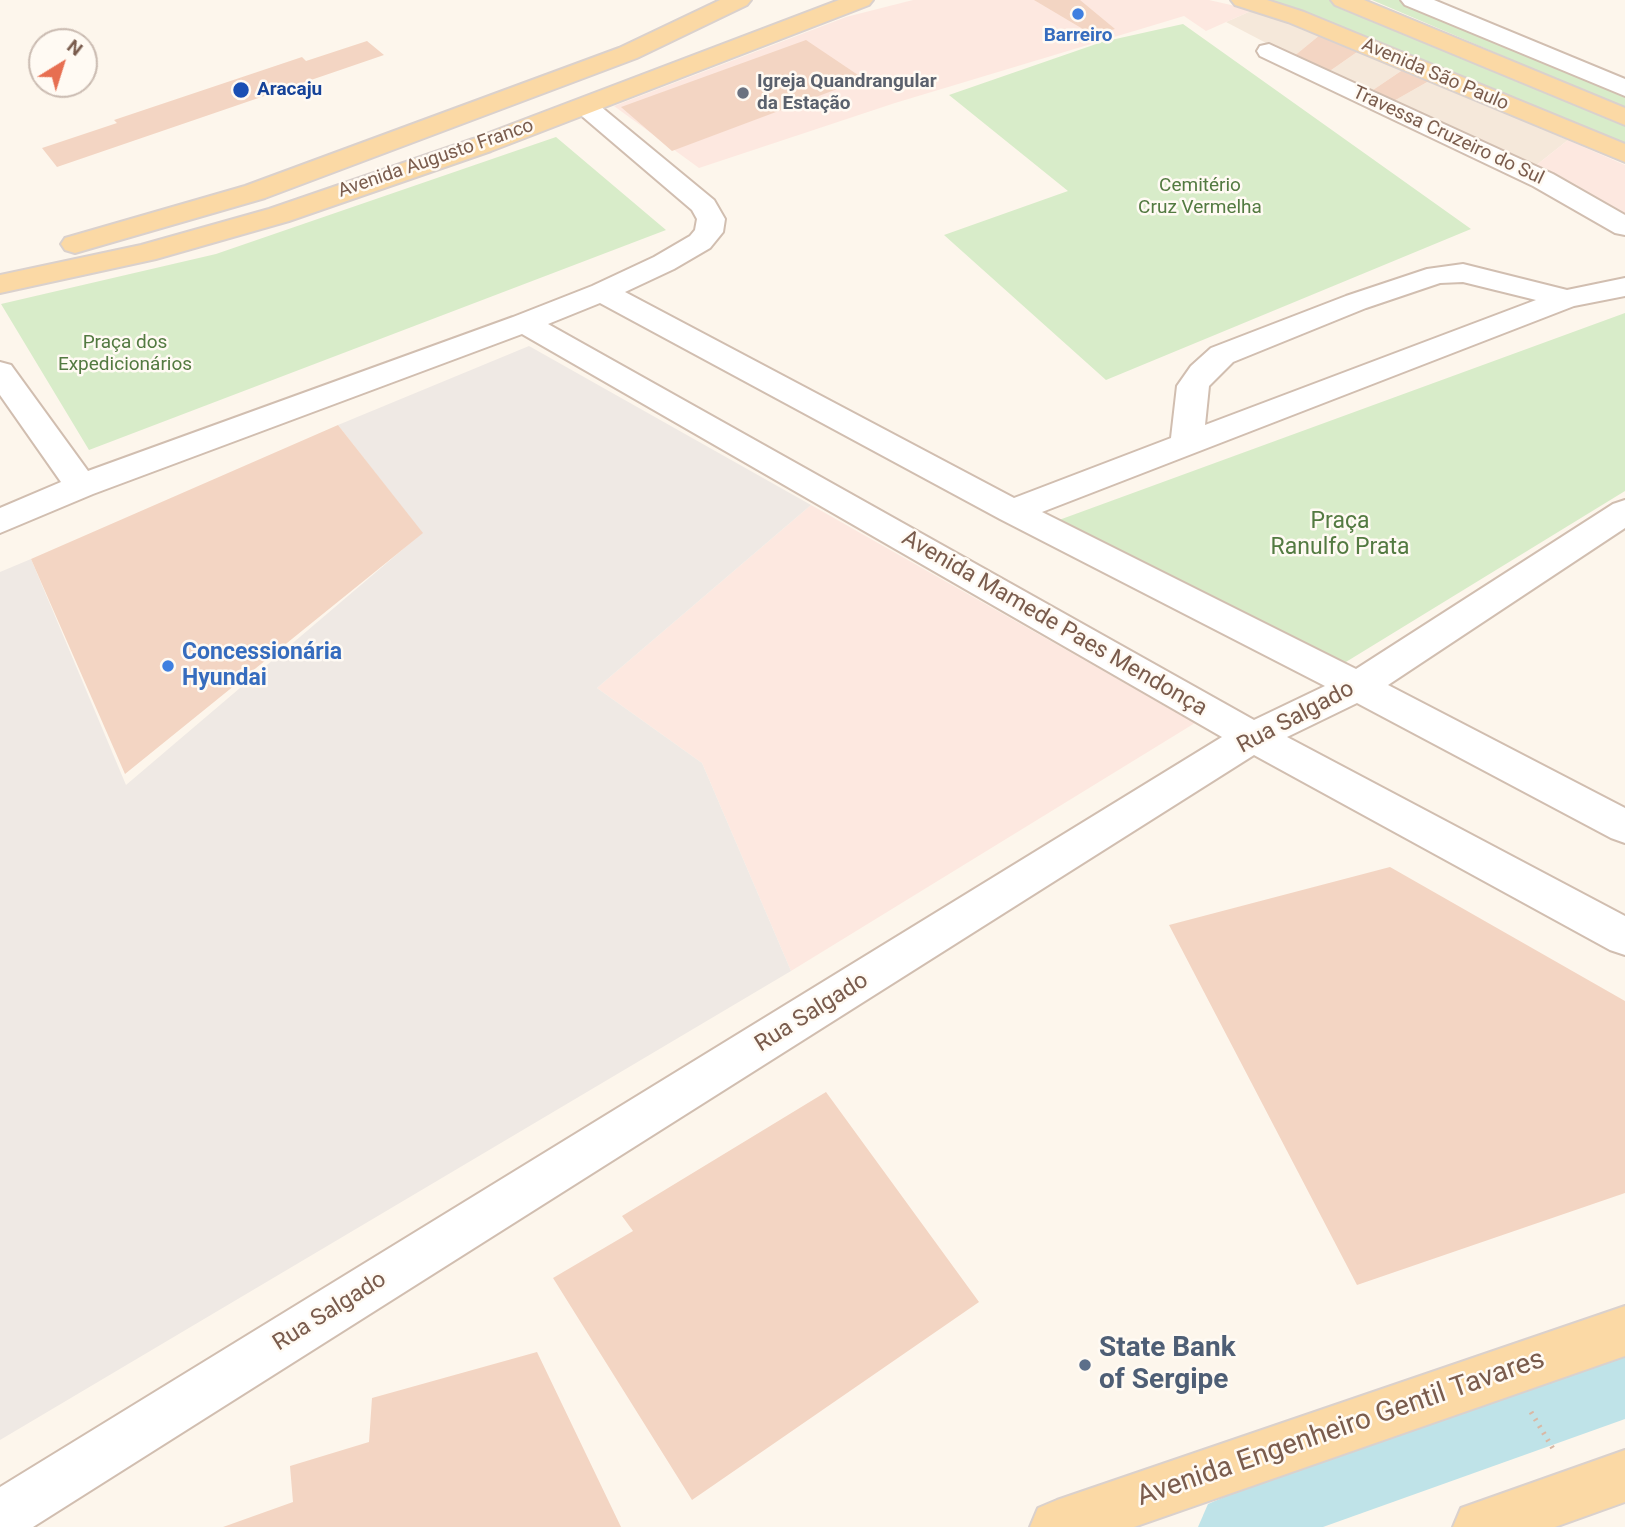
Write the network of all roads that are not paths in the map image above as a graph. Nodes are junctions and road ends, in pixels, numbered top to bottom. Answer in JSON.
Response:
{"nodes":[{"id":1,"x":739,"y":0,"type":"edge"},
{"id":2,"x":861,"y":0,"type":"edge"},
{"id":3,"x":1243,"y":0,"type":"edge"},
{"id":4,"x":1343,"y":0,"type":"edge"},
{"id":5,"x":1413,"y":0,"type":"edge"},
{"id":6,"x":1269,"y":51,"type":"dead end"},
{"id":7,"x":1625,"y":60,"type":"edge"},
{"id":8,"x":1601,"y":78,"type":"junction"},
{"id":9,"x":1625,"y":88,"type":"edge"},
{"id":10,"x":585,"y":106,"type":"junction"},
{"id":11,"x":1625,"y":117,"type":"edge"},
{"id":12,"x":1625,"y":154,"type":"edge"},
{"id":13,"x":1625,"y":227,"type":"edge"},
{"id":14,"x":0,"y":262,"type":"edge"},
{"id":15,"x":0,"y":284,"type":"edge"},
{"id":16,"x":1625,"y":287,"type":"edge"},
{"id":17,"x":602,"y":292,"type":"junction"},
{"id":18,"x":1566,"y":299,"type":"junction"},
{"id":19,"x":524,"y":323,"type":"junction"},
{"id":20,"x":0,"y":372,"type":"edge"},
{"id":21,"x":1187,"y":443,"type":"junction"},
{"id":22,"x":81,"y":486,"type":"junction"},
{"id":23,"x":1012,"y":511,"type":"junction"},
{"id":24,"x":1625,"y":512,"type":"edge"},
{"id":25,"x":0,"y":521,"type":"edge"},
{"id":26,"x":1358,"y":686,"type":"junction"},
{"id":27,"x":1254,"y":737,"type":"junction"},
{"id":28,"x":1625,"y":827,"type":"edge"},
{"id":29,"x":1625,"y":937,"type":"edge"},
{"id":30,"x":1625,"y":1331,"type":"edge"},
{"id":31,"x":1625,"y":1476,"type":"edge"},
{"id":32,"x":0,"y":1517,"type":"edge"},
{"id":33,"x":1057,"y":1527,"type":"edge"},
{"id":34,"x":1480,"y":1527,"type":"edge"}],
"edges":[{"from":1,"to":14,"type":"main road","name":"Avenida Augusto Franco"},
{"from":2,"to":10,"type":"main road","name":"Avenida Augusto Franco"},
{"from":3,"to":12,"type":"main road","name":"Avenida São Paulo"},
{"from":4,"to":11,"type":"main road","name":"Avenida São Paulo"},
{"from":5,"to":8,"type":"street"},
{"from":6,"to":13,"type":"street","name":"Travessa Cruzeiro do Sul"},
{"from":7,"to":8,"type":"street"},
{"from":8,"to":9,"type":"street"},
{"from":10,"to":15,"type":"main road","name":"Avenida Augusto Franco"},
{"from":10,"to":17,"type":"street"},
{"from":16,"to":18,"type":"street"},
{"from":17,"to":19,"type":"street"},
{"from":17,"to":23,"type":"street"},
{"from":18,"to":21,"type":"street"},
{"from":18,"to":21,"type":"street"},
{"from":19,"to":22,"type":"street"},
{"from":19,"to":27,"type":"street","name":"Avenida Mamede Paes Mendonça"},
{"from":20,"to":22,"type":"street"},
{"from":21,"to":23,"type":"street"},
{"from":22,"to":25,"type":"street"},
{"from":23,"to":26,"type":"street"},
{"from":24,"to":26,"type":"street","name":"Rua Salgado"},
{"from":26,"to":27,"type":"street","name":"Rua Salgado"},
{"from":26,"to":28,"type":"street"},
{"from":27,"to":29,"type":"street","name":"Avenida Mamede Paes Mendonça"},
{"from":27,"to":32,"type":"street","name":"Rua Salgado"},
{"from":30,"to":33,"type":"main road","name":"Avenida Engenheiro Gentil Tavares"},
{"from":31,"to":34,"type":"main road"}]}
